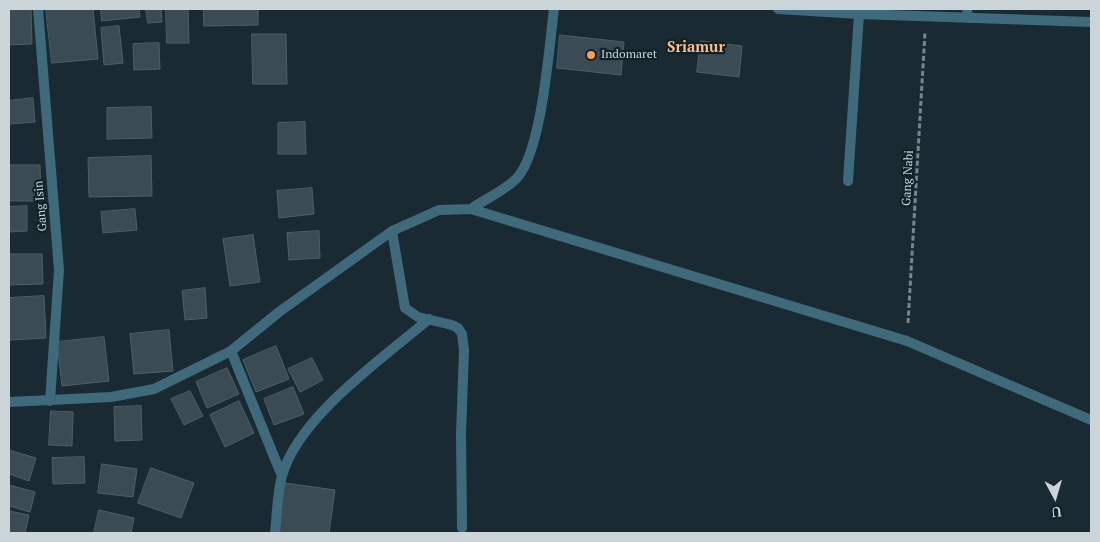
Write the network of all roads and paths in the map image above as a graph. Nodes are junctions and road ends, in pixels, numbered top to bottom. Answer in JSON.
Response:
{"nodes":[{"id":1,"x":38,"y":9,"type":"edge"},
{"id":2,"x":554,"y":9,"type":"edge"},
{"id":3,"x":778,"y":9,"type":"edge"},
{"id":4,"x":967,"y":13,"type":"edge"},
{"id":5,"x":859,"y":14,"type":"junction"},
{"id":6,"x":926,"y":17,"type":"junction"},
{"id":7,"x":1091,"y":22,"type":"edge"},
{"id":8,"x":848,"y":181,"type":"dead end"},
{"id":9,"x":471,"y":208,"type":"junction"},
{"id":10,"x":392,"y":230,"type":"junction"},
{"id":11,"x":429,"y":319,"type":"junction"},
{"id":12,"x":907,"y":341,"type":"junction"},
{"id":13,"x":231,"y":351,"type":"junction"},
{"id":14,"x":50,"y":401,"type":"junction"},
{"id":15,"x":9,"y":402,"type":"edge"},
{"id":16,"x":1091,"y":420,"type":"edge"},
{"id":17,"x":282,"y":476,"type":"junction"},
{"id":18,"x":462,"y":528,"type":"dead end"},
{"id":19,"x":275,"y":533,"type":"edge"}],
"edges":[{"from":1,"to":14,"type":"street","name":"Gang Isin"},
{"from":2,"to":9,"type":"street"},
{"from":3,"to":5,"type":"street"},
{"from":4,"to":6,"type":"street"},
{"from":4,"to":7,"type":"street"},
{"from":5,"to":6,"type":"street"},
{"from":5,"to":8,"type":"street"},
{"from":6,"to":12,"type":"path","name":"Gang Nabi"},
{"from":9,"to":10,"type":"street"},
{"from":9,"to":12,"type":"street"},
{"from":10,"to":11,"type":"street"},
{"from":10,"to":13,"type":"street"},
{"from":11,"to":17,"type":"street"},
{"from":11,"to":18,"type":"street"},
{"from":12,"to":16,"type":"street"},
{"from":13,"to":14,"type":"street"},
{"from":13,"to":17,"type":"street"},
{"from":14,"to":15,"type":"street"},
{"from":17,"to":19,"type":"street"}]}
